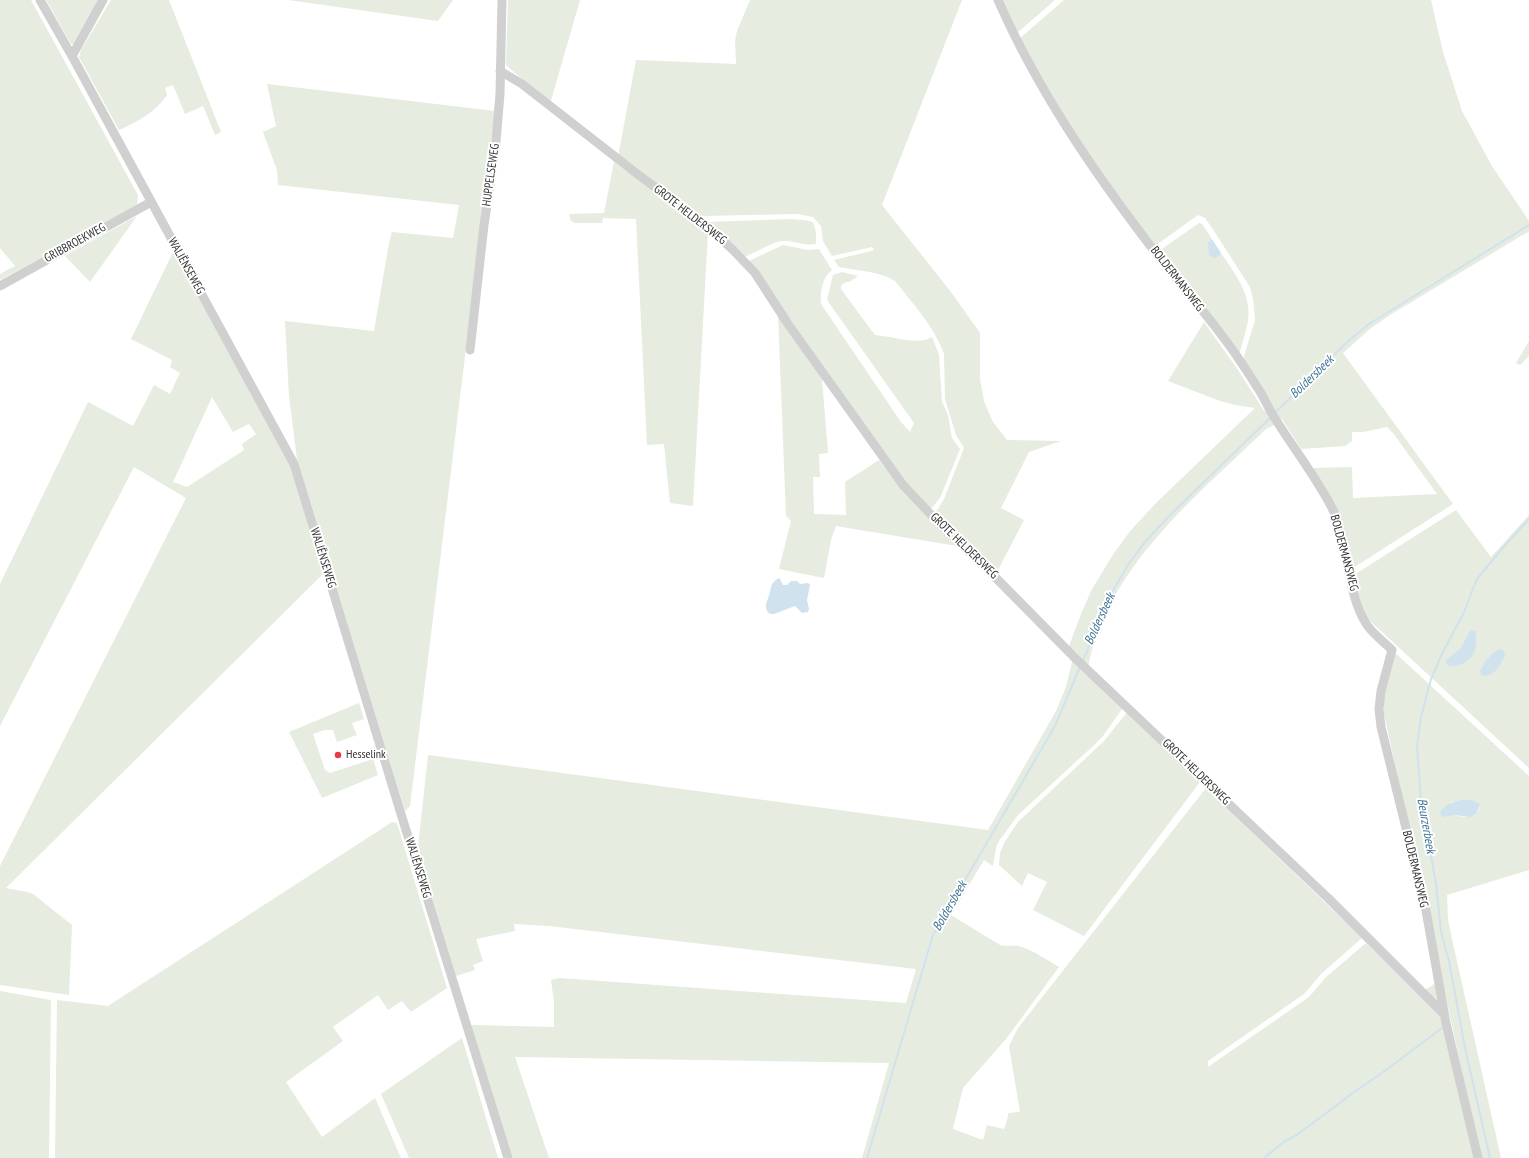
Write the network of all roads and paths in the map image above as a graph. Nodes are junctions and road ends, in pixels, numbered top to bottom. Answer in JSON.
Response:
{"nodes":[{"id":1,"x":40,"y":0,"type":"edge"},
{"id":2,"x":102,"y":0,"type":"edge"},
{"id":3,"x":502,"y":0,"type":"edge"},
{"id":4,"x":998,"y":0,"type":"edge"},
{"id":5,"x":72,"y":56,"type":"junction"},
{"id":6,"x":500,"y":71,"type":"junction"},
{"id":7,"x":152,"y":202,"type":"junction"},
{"id":8,"x":0,"y":286,"type":"edge"},
{"id":9,"x":470,"y":350,"type":"dead end"},
{"id":10,"x":1444,"y":1014,"type":"junction"},
{"id":11,"x":508,"y":1158,"type":"edge"},
{"id":12,"x":1478,"y":1158,"type":"edge"}],
"edges":[{"from":1,"to":5,"type":"street","name":"WALIËNSEWEG"},
{"from":2,"to":5,"type":"street"},
{"from":3,"to":6,"type":"street","name":"HUPPELSEWEG"},
{"from":4,"to":10,"type":"street","name":"BOLDERMANSWEG"},
{"from":5,"to":7,"type":"street","name":"WALIËNSEWEG"},
{"from":6,"to":9,"type":"street","name":"HUPPELSEWEG"},
{"from":6,"to":10,"type":"street","name":"GROTE HELDERSWEG"},
{"from":7,"to":8,"type":"street","name":"GRIBBROEKWEG"},
{"from":7,"to":11,"type":"street","name":"WALIËNSEWEG"},
{"from":10,"to":12,"type":"street","name":"BOLDERMANSWEG"}]}
